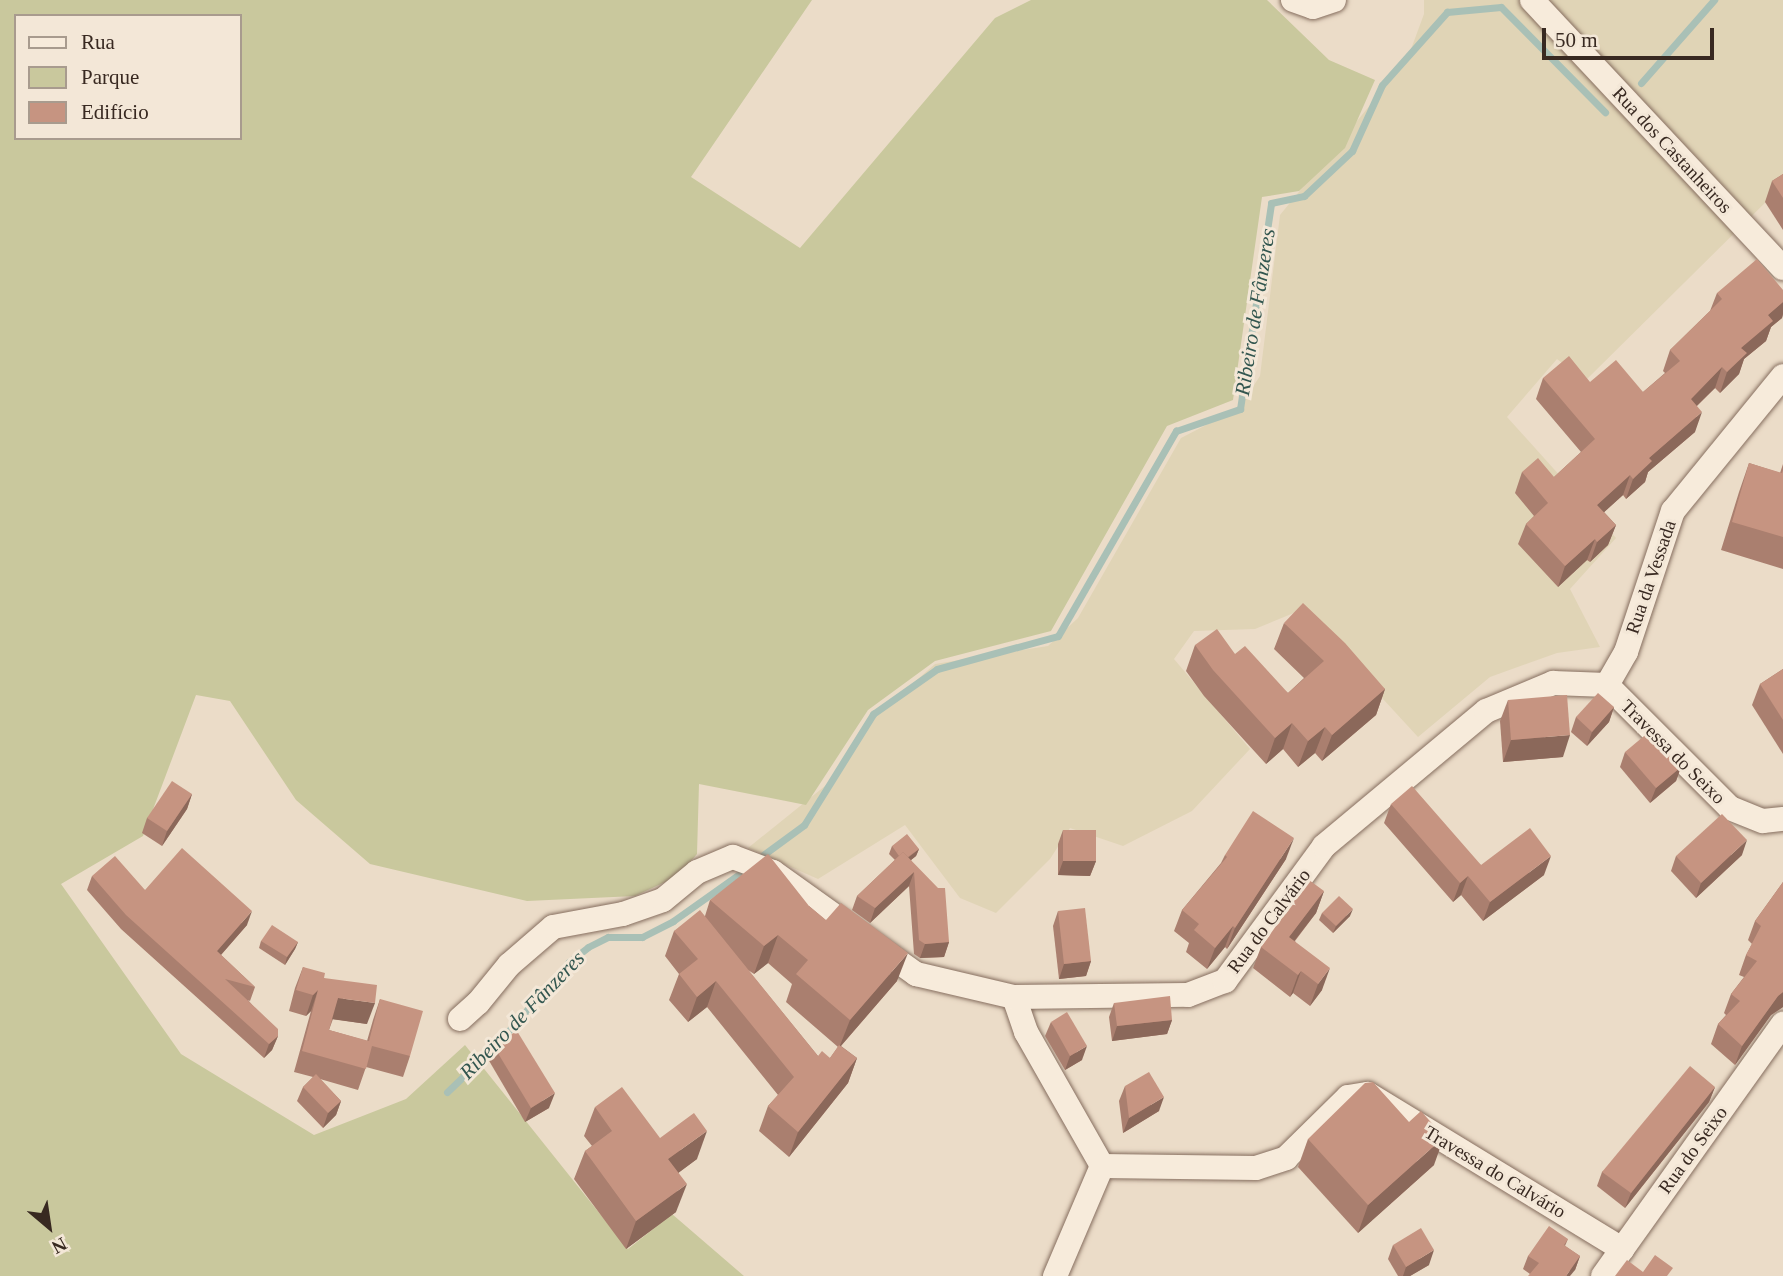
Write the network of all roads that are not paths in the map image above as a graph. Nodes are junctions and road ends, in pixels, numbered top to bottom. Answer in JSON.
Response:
{"nodes":[{"id":1,"x":1293,"y":0,"type":"edge"},
{"id":2,"x":1334,"y":0,"type":"edge"},
{"id":3,"x":1532,"y":0,"type":"edge"},
{"id":4,"x":1783,"y":268,"type":"edge"},
{"id":5,"x":1783,"y":376,"type":"edge"},
{"id":6,"x":1607,"y":685,"type":"junction"},
{"id":7,"x":1783,"y":819,"type":"edge"},
{"id":8,"x":1014,"y":997,"type":"junction"},
{"id":9,"x":460,"y":1019,"type":"dead end"},
{"id":10,"x":1783,"y":1024,"type":"edge"},
{"id":11,"x":1101,"y":1166,"type":"junction"},
{"id":12,"x":1622,"y":1249,"type":"junction"},
{"id":13,"x":1055,"y":1276,"type":"edge"},
{"id":14,"x":1603,"y":1276,"type":"edge"}],
"edges":[{"from":1,"to":2,"type":"street"},
{"from":3,"to":4,"type":"street","name":"Rua dos Castanheiros"},
{"from":5,"to":6,"type":"street","name":"Rua da Vessada"},
{"from":6,"to":7,"type":"street","name":"Travessa do Seixo"},
{"from":6,"to":8,"type":"street","name":"Rua do Calvário"},
{"from":8,"to":9,"type":"street"},
{"from":8,"to":11,"type":"street"},
{"from":10,"to":12,"type":"street","name":"Rua do Seixo"},
{"from":11,"to":12,"type":"street","name":"Travessa do Calvário"},
{"from":11,"to":13,"type":"street"},
{"from":12,"to":14,"type":"street","name":"Rua do Seixo"}]}
